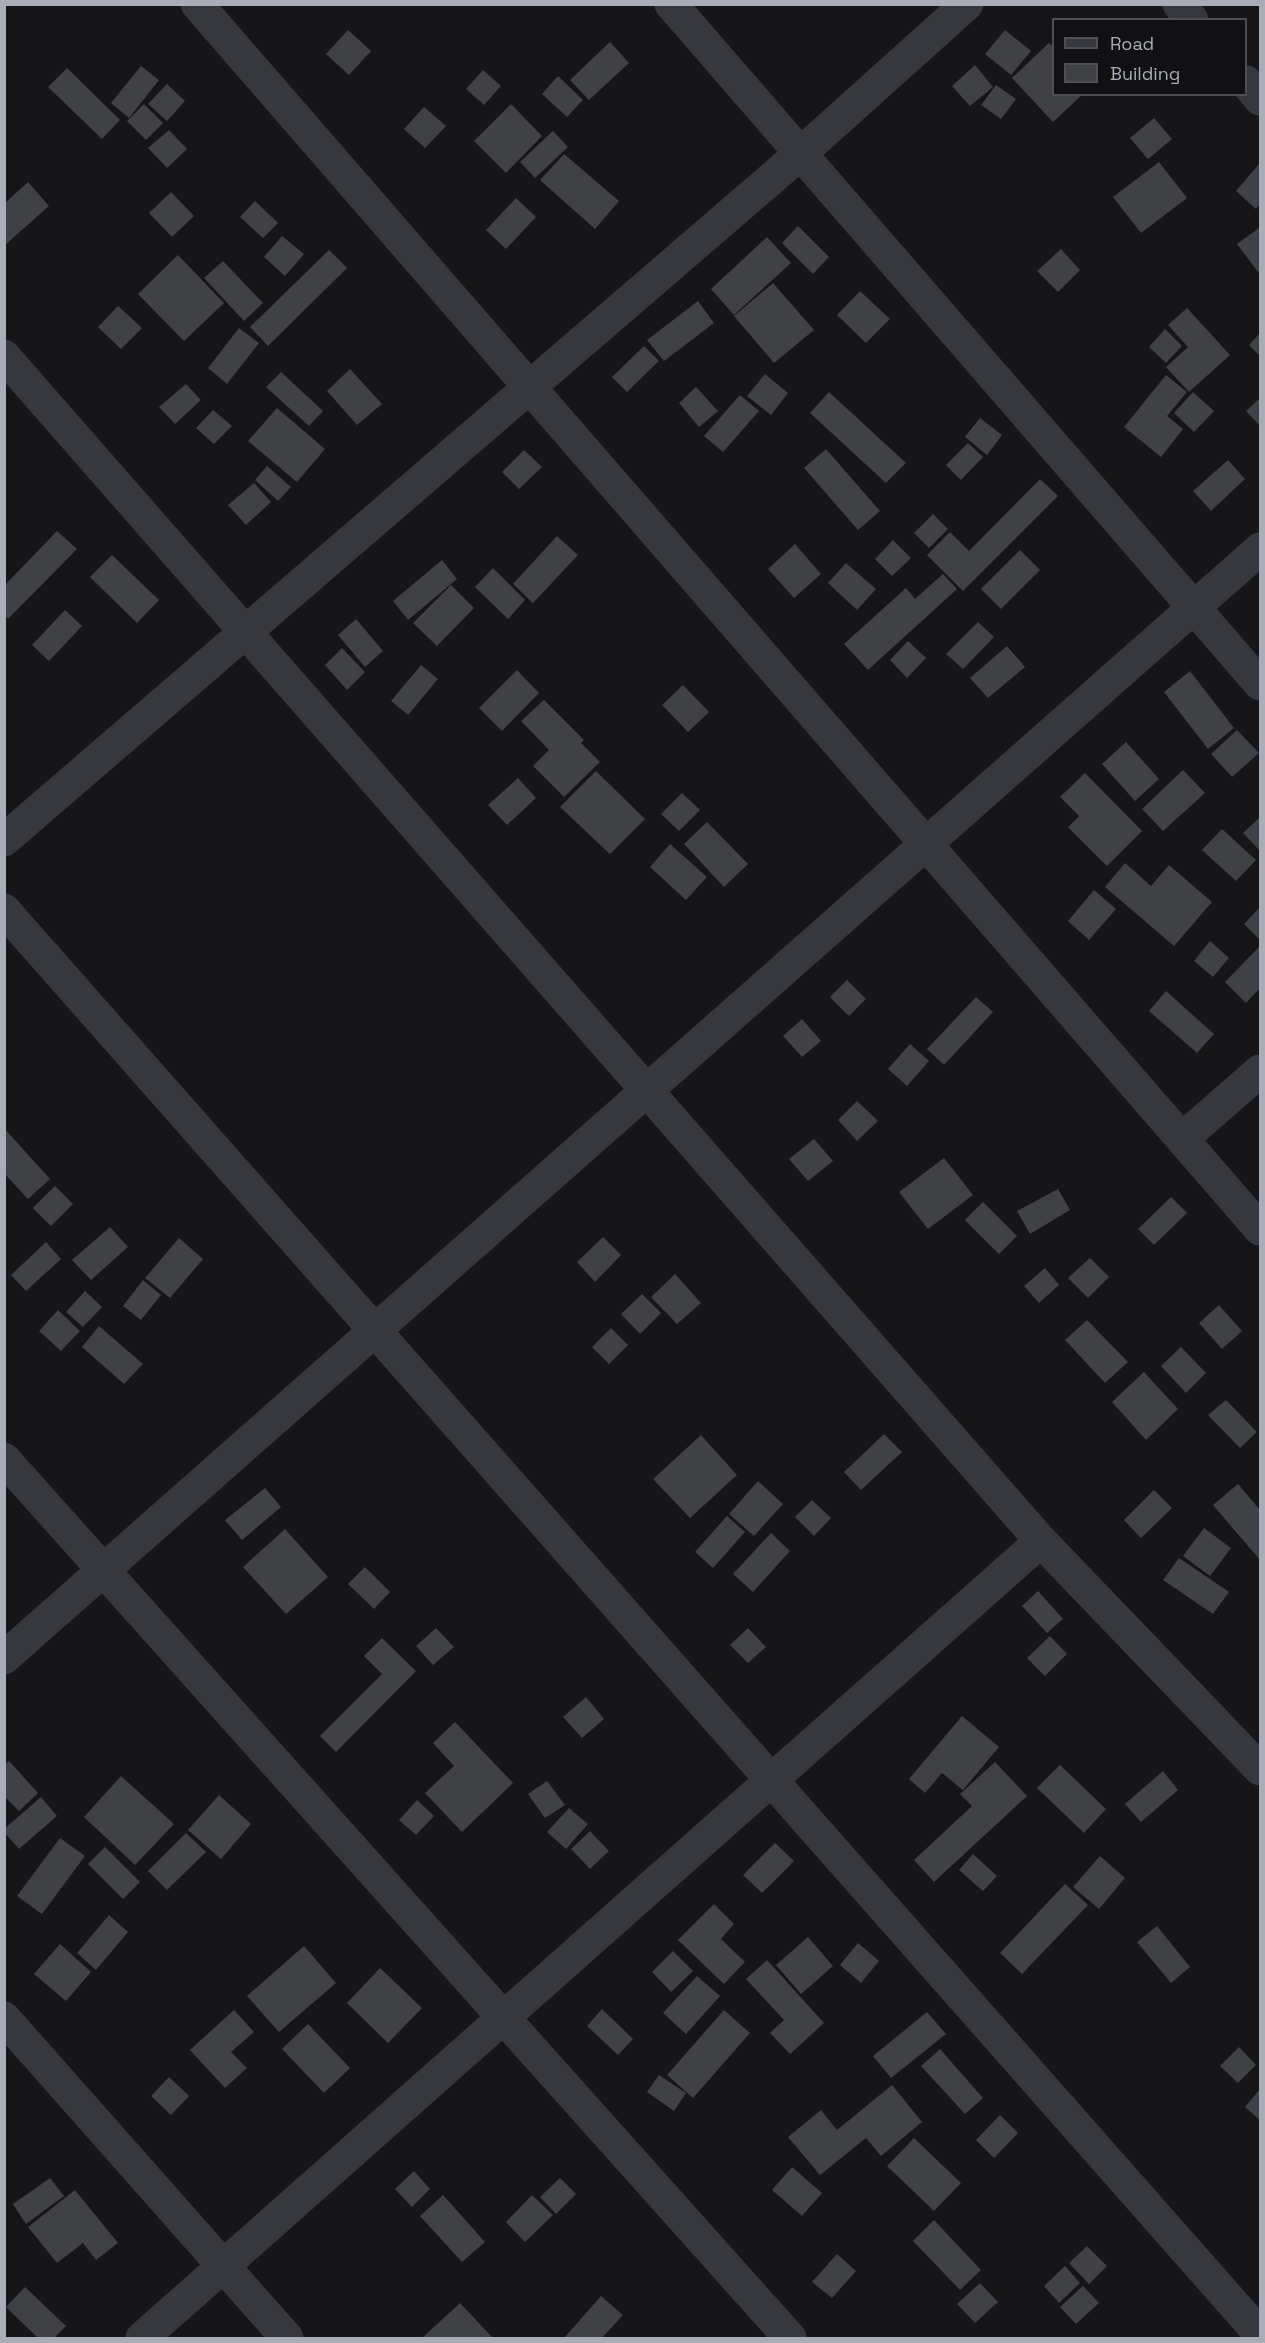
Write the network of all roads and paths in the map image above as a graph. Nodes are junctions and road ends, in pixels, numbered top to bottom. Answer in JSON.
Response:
{"nodes":[{"id":1,"x":197,"y":4,"type":"edge"},
{"id":2,"x":671,"y":4,"type":"edge"},
{"id":3,"x":967,"y":4,"type":"edge"},
{"id":4,"x":1179,"y":4,"type":"edge"},
{"id":5,"x":1190,"y":18,"type":"edge"},
{"id":6,"x":1247,"y":84,"type":"edge"},
{"id":7,"x":1260,"y":99,"type":"edge"},
{"id":8,"x":800,"y":154,"type":"junction"},
{"id":9,"x":4,"y":356,"type":"edge"},
{"id":10,"x":530,"y":387,"type":"junction"},
{"id":11,"x":1260,"y":549,"type":"edge"},
{"id":12,"x":1194,"y":608,"type":"junction"},
{"id":13,"x":246,"y":632,"type":"junction"},
{"id":14,"x":1260,"y":684,"type":"edge"},
{"id":15,"x":4,"y":840,"type":"edge"},
{"id":16,"x":926,"y":844,"type":"junction"},
{"id":17,"x":4,"y":910,"type":"edge"},
{"id":18,"x":1260,"y":1071,"type":"edge"},
{"id":19,"x":647,"y":1090,"type":"junction"},
{"id":20,"x":1182,"y":1138,"type":"junction"},
{"id":21,"x":1260,"y":1229,"type":"edge"},
{"id":22,"x":375,"y":1330,"type":"junction"},
{"id":23,"x":4,"y":1459,"type":"edge"},
{"id":24,"x":1041,"y":1541,"type":"junction"},
{"id":25,"x":104,"y":1570,"type":"junction"},
{"id":26,"x":4,"y":1658,"type":"edge"},
{"id":27,"x":1260,"y":1768,"type":"edge"},
{"id":28,"x":772,"y":1780,"type":"junction"},
{"id":29,"x":503,"y":2017,"type":"junction"},
{"id":30,"x":4,"y":2018,"type":"edge"},
{"id":31,"x":223,"y":2266,"type":"junction"},
{"id":32,"x":1260,"y":2334,"type":"edge"},
{"id":33,"x":142,"y":2338,"type":"edge"},
{"id":34,"x":287,"y":2338,"type":"edge"},
{"id":35,"x":790,"y":2338,"type":"edge"}],
"edges":[{"from":1,"to":10,"type":"street"},
{"from":2,"to":8,"type":"street"},
{"from":3,"to":8,"type":"street"},
{"from":4,"to":5,"type":"street"},
{"from":6,"to":7,"type":"street"},
{"from":8,"to":10,"type":"street"},
{"from":8,"to":12,"type":"street"},
{"from":9,"to":13,"type":"street"},
{"from":10,"to":13,"type":"street"},
{"from":10,"to":16,"type":"street"},
{"from":11,"to":12,"type":"street"},
{"from":12,"to":14,"type":"street"},
{"from":12,"to":16,"type":"street"},
{"from":13,"to":15,"type":"street"},
{"from":13,"to":19,"type":"street"},
{"from":16,"to":19,"type":"street"},
{"from":16,"to":20,"type":"street"},
{"from":17,"to":22,"type":"street"},
{"from":18,"to":20,"type":"street"},
{"from":19,"to":22,"type":"street"},
{"from":19,"to":24,"type":"street"},
{"from":20,"to":21,"type":"street"},
{"from":22,"to":25,"type":"street"},
{"from":22,"to":28,"type":"street"},
{"from":23,"to":25,"type":"street"},
{"from":24,"to":27,"type":"street"},
{"from":24,"to":28,"type":"street"},
{"from":25,"to":26,"type":"street"},
{"from":25,"to":29,"type":"street"},
{"from":28,"to":29,"type":"street"},
{"from":28,"to":32,"type":"street"},
{"from":29,"to":31,"type":"street"},
{"from":29,"to":35,"type":"street"},
{"from":30,"to":31,"type":"street"},
{"from":31,"to":33,"type":"street"},
{"from":31,"to":34,"type":"street"}]}
